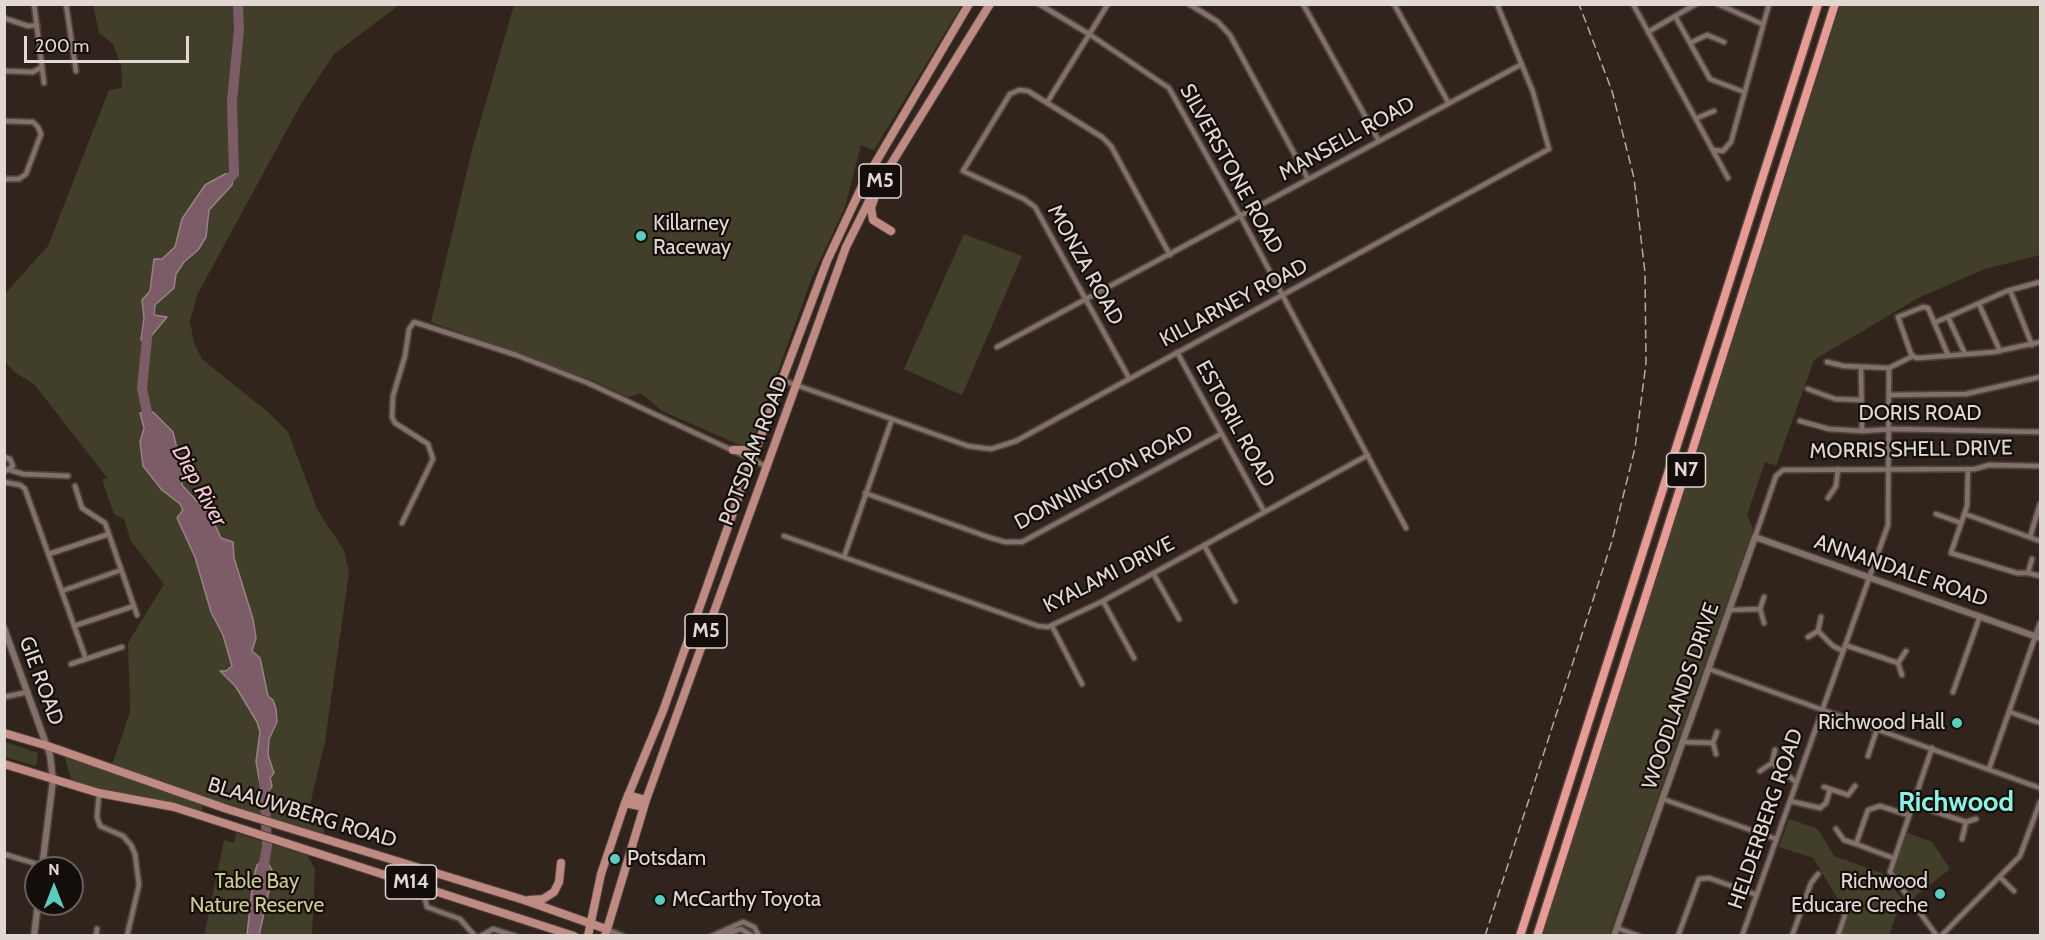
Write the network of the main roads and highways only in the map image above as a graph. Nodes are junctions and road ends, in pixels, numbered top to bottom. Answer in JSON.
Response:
{"nodes":[{"id":1,"x":969,"y":4,"type":"edge"},
{"id":2,"x":990,"y":4,"type":"edge"},
{"id":3,"x":1818,"y":4,"type":"edge"},
{"id":4,"x":1835,"y":4,"type":"edge"},
{"id":5,"x":882,"y":178,"type":"junction"},
{"id":6,"x":891,"y":231,"type":"dead end"},
{"id":7,"x":757,"y":447,"type":"junction"},
{"id":8,"x":733,"y":450,"type":"road end"},
{"id":9,"x":4,"y":734,"type":"edge"},
{"id":10,"x":4,"y":764,"type":"edge"},
{"id":11,"x":627,"y":799,"type":"junction"},
{"id":12,"x":645,"y":803,"type":"junction"},
{"id":13,"x":561,"y":863,"type":"dead end"},
{"id":14,"x":524,"y":900,"type":"junction"},
{"id":15,"x":589,"y":922,"type":"junction"},
{"id":16,"x":533,"y":923,"type":"junction"},
{"id":17,"x":605,"y":932,"type":"edge"},
{"id":18,"x":558,"y":936,"type":"edge"},
{"id":19,"x":574,"y":936,"type":"edge"},
{"id":20,"x":588,"y":936,"type":"edge"},
{"id":21,"x":1520,"y":936,"type":"edge"},
{"id":22,"x":1537,"y":936,"type":"edge"}],
"edges":[{"from":1,"to":7,"type":"main road","name":"POTSDAM ROAD","number":"M5"},
{"from":2,"to":5,"type":"main road","name":"POTSDAM ROAD","number":"M5"},
{"from":3,"to":21,"type":"highway","number":"N7"},
{"from":4,"to":22,"type":"highway","number":"N7"},
{"from":5,"to":6,"type":"main road"},
{"from":5,"to":12,"type":"main road","name":"POTSDAM ROAD","number":"M5"},
{"from":7,"to":8,"type":"main road"},
{"from":7,"to":11,"type":"main road","name":"POTSDAM ROAD","number":"M5"},
{"from":9,"to":14,"type":"main road","name":"BLAAUWBERG ROAD","number":"M14"},
{"from":10,"to":16,"type":"main road","name":"BLAAUWBERG ROAD","number":"M14"},
{"from":11,"to":12,"type":"main road"},
{"from":11,"to":15,"type":"main road","name":"POTSDAM ROAD","number":"M5"},
{"from":12,"to":17,"type":"main road","name":"POTSDAM ROAD","number":"M5"},
{"from":13,"to":14,"type":"main road"},
{"from":14,"to":15,"type":"main road","name":"BLAAUWBERG ROAD","number":"M14"},
{"from":15,"to":17,"type":"main road","name":"BLAAUWBERG ROAD","number":"M14"},
{"from":15,"to":20,"type":"main road","name":"POTSDAM ROAD","number":"M5"},
{"from":16,"to":18,"type":"main road"},
{"from":16,"to":19,"type":"main road","name":"BLAAUWBERG ROAD","number":"M14"}]}
